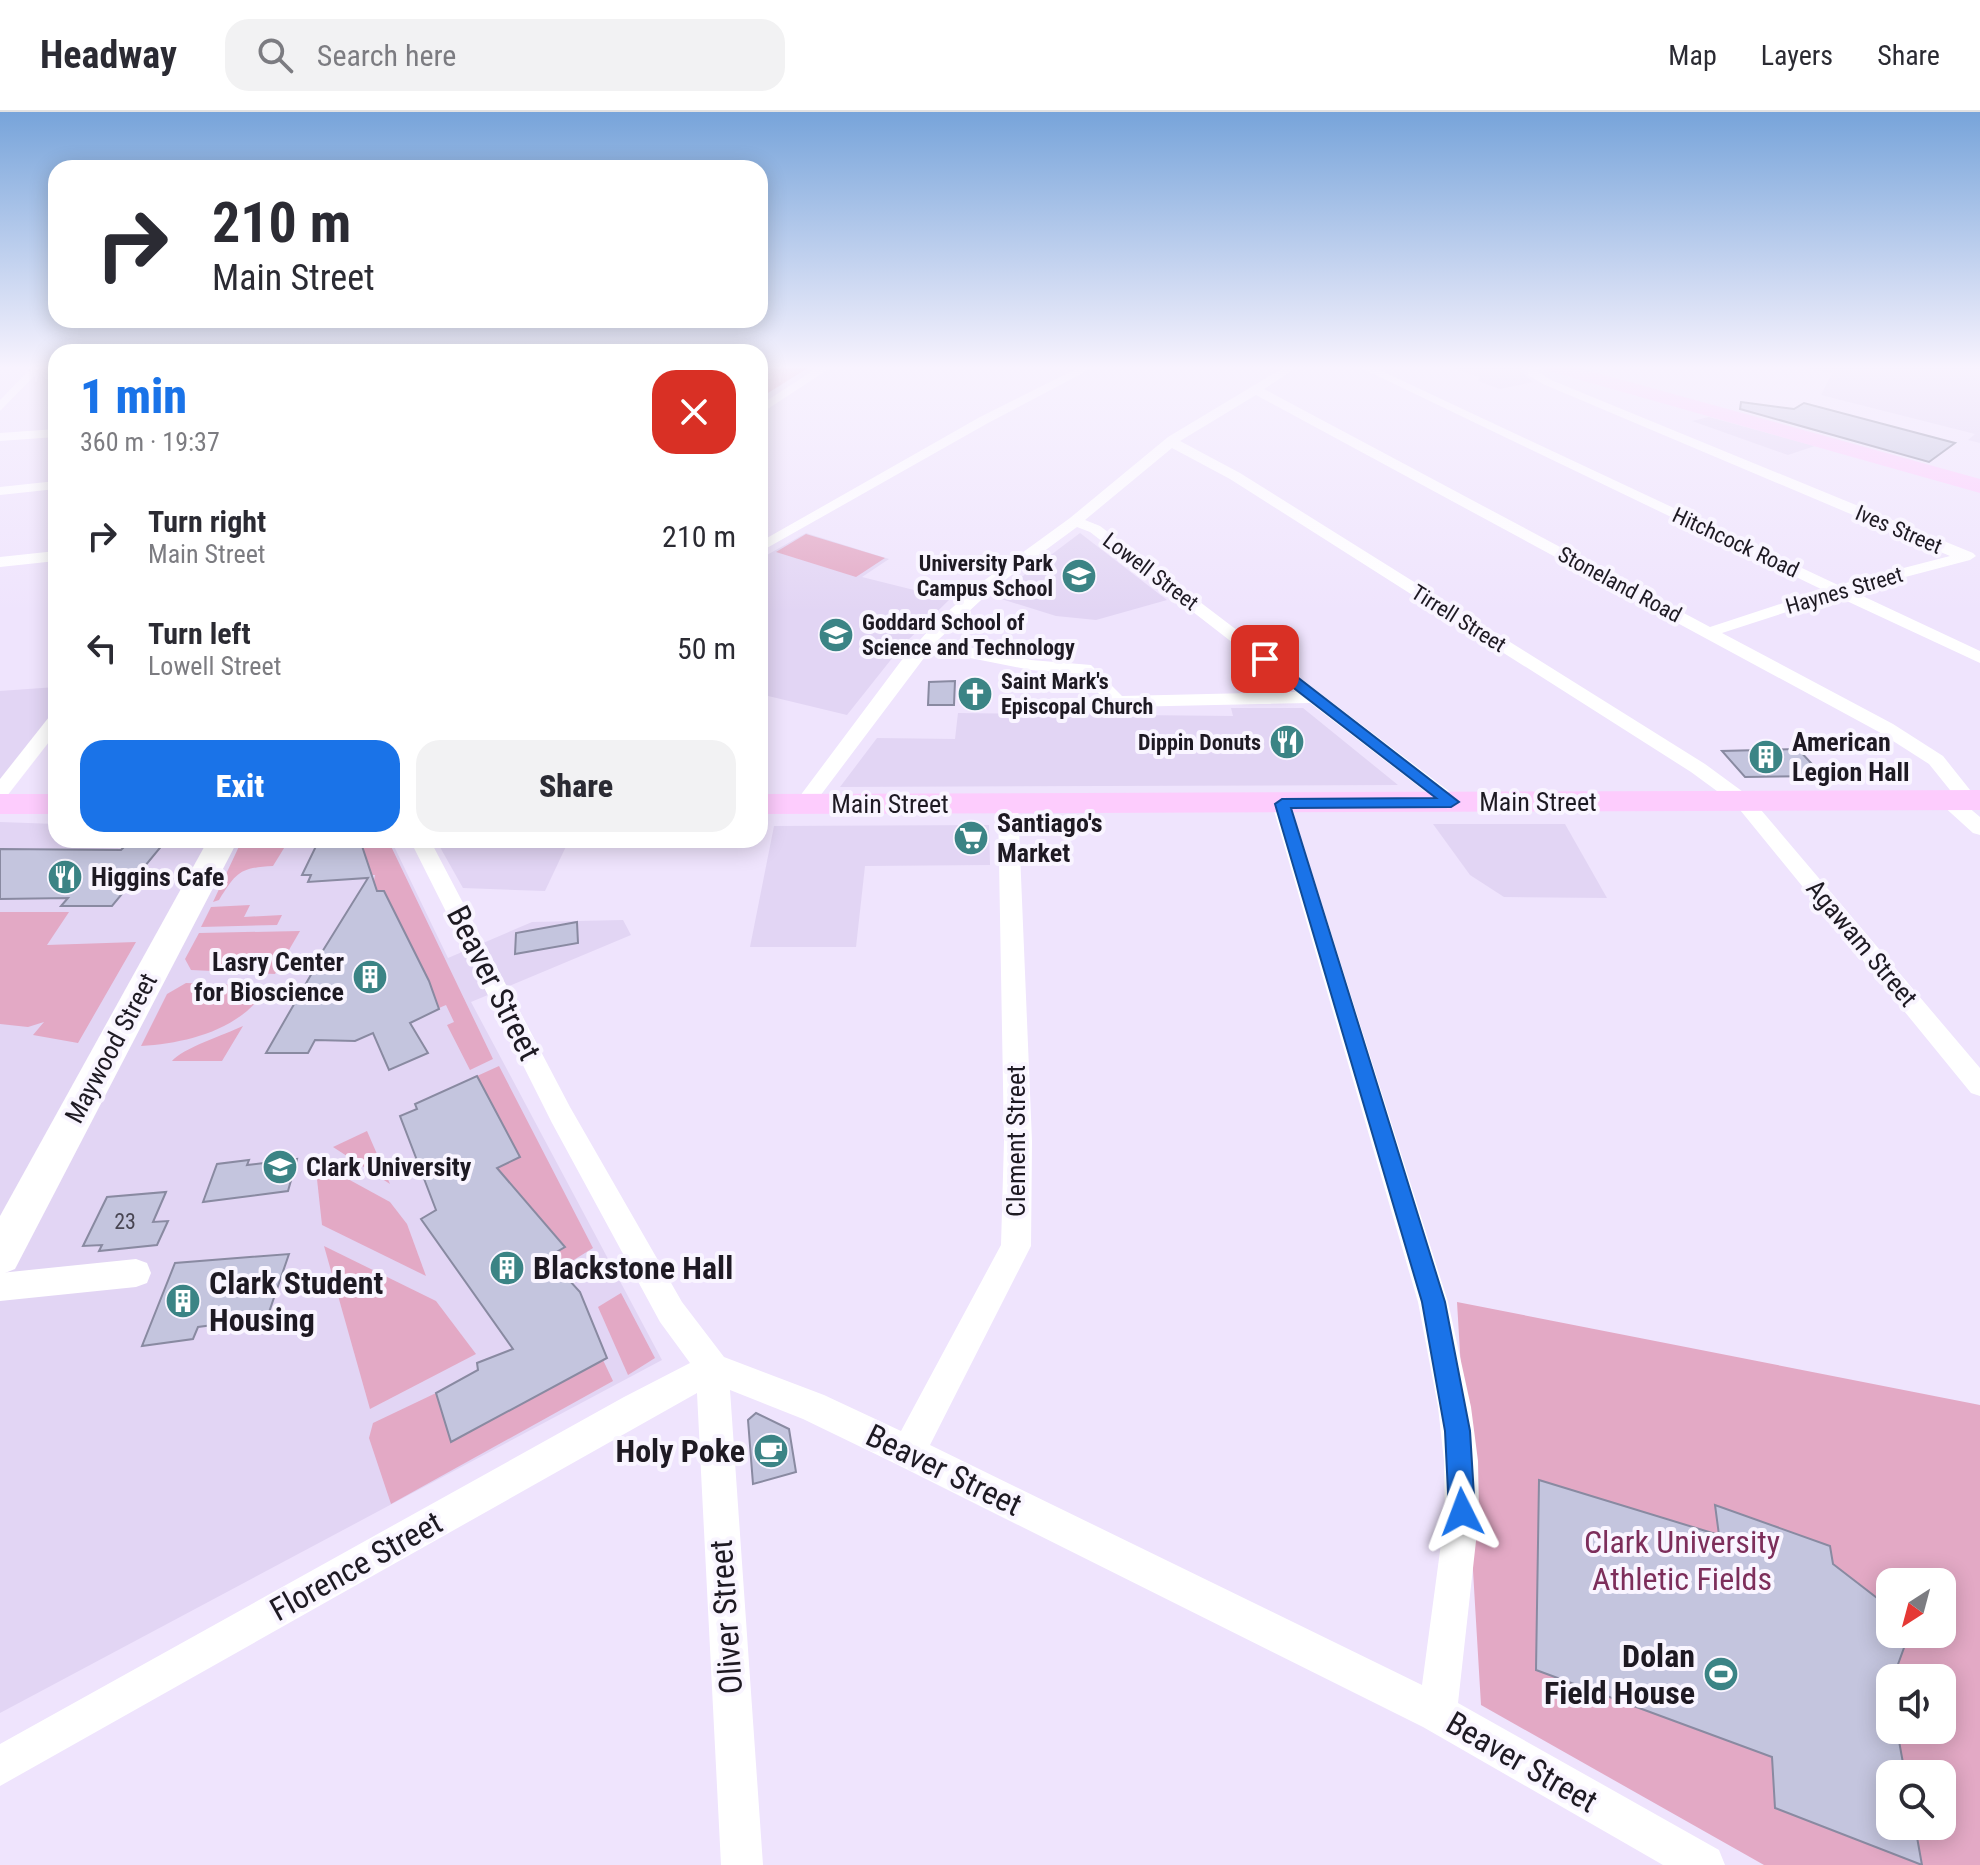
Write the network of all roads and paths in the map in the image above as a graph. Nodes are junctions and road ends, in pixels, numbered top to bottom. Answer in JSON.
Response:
{"nodes":[{"id":1,"x":935,"y":448,"type":"edge"},
{"id":2,"x":1164,"y":448,"type":"edge"},
{"id":3,"x":1181,"y":448,"type":"edge"},
{"id":4,"x":1364,"y":448,"type":"edge"},
{"id":5,"x":1536,"y":448,"type":"edge"},
{"id":6,"x":1709,"y":448,"type":"edge"},
{"id":7,"x":1843,"y":448,"type":"edge"},
{"id":8,"x":48,"y":486,"type":"edge"},
{"id":9,"x":1980,"y":486,"type":"edge"},
{"id":10,"x":0,"y":491,"type":"edge"},
{"id":11,"x":1075,"y":521,"type":"junction"},
{"id":12,"x":768,"y":543,"type":"edge"},
{"id":13,"x":1972,"y":555,"type":"edge"},
{"id":14,"x":48,"y":557,"type":"edge"},
{"id":15,"x":0,"y":562,"type":"edge"},
{"id":16,"x":1838,"y":590,"type":"junction"},
{"id":17,"x":1710,"y":632,"type":"junction"},
{"id":18,"x":925,"y":644,"type":"junction"},
{"id":19,"x":1980,"y":658,"type":"edge"},
{"id":20,"x":1314,"y":697,"type":"junction"},
{"id":21,"x":1117,"y":702,"type":"junction"},
{"id":22,"x":1034,"y":704,"type":"dead end"},
{"id":23,"x":48,"y":731,"type":"edge"},
{"id":24,"x":0,"y":792,"type":"edge"},
{"id":25,"x":1743,"y":801,"type":"junction"},
{"id":26,"x":1451,"y":802,"type":"junction"},
{"id":27,"x":0,"y":804,"type":"edge"},
{"id":28,"x":48,"y":804,"type":"edge"},
{"id":29,"x":768,"y":804,"type":"edge"},
{"id":30,"x":804,"y":804,"type":"junction"},
{"id":31,"x":1008,"y":804,"type":"junction"},
{"id":32,"x":1282,"y":804,"type":"junction"},
{"id":33,"x":1969,"y":807,"type":"edge"},
{"id":34,"x":219,"y":848,"type":"edge"},
{"id":35,"x":424,"y":848,"type":"edge"},
{"id":36,"x":1980,"y":1086,"type":"edge"},
{"id":37,"x":0,"y":1256,"type":"edge"},
{"id":38,"x":136,"y":1273,"type":"dead end"},
{"id":39,"x":0,"y":1287,"type":"edge"},
{"id":40,"x":713,"y":1368,"type":"junction"},
{"id":41,"x":908,"y":1452,"type":"junction"},
{"id":42,"x":1437,"y":1713,"type":"junction"},
{"id":43,"x":0,"y":1766,"type":"edge"},
{"id":44,"x":742,"y":1865,"type":"edge"},
{"id":45,"x":1704,"y":1865,"type":"edge"}],
"edges":[{"from":1,"to":12,"type":"street"},
{"from":2,"to":11,"type":"street"},
{"from":3,"to":25,"type":"street","name":"Tirrell Street"},
{"from":4,"to":17,"type":"street","name":"Stoneland Road"},
{"from":5,"to":16,"type":"street","name":"Hitchcock Road"},
{"from":6,"to":13,"type":"street","name":"Ives Street"},
{"from":7,"to":9,"type":"main road"},
{"from":8,"to":10,"type":"street"},
{"from":11,"to":18,"type":"street"},
{"from":11,"to":20,"type":"street","name":"Lowell Street"},
{"from":13,"to":16,"type":"street","name":"Haynes Street"},
{"from":14,"to":15,"type":"street"},
{"from":16,"to":17,"type":"street","name":"Haynes Street"},
{"from":16,"to":19,"type":"street","name":"Hitchcock Road"},
{"from":17,"to":33,"type":"street","name":"Stoneland Road"},
{"from":18,"to":21,"type":"street"},
{"from":18,"to":30,"type":"street"},
{"from":20,"to":21,"type":"street"},
{"from":20,"to":26,"type":"street","name":"Lowell Street"},
{"from":21,"to":22,"type":"street"},
{"from":23,"to":24,"type":"street"},
{"from":25,"to":26,"type":"main road","name":"Main Street"},
{"from":25,"to":33,"type":"main road","name":"Main Street"},
{"from":25,"to":36,"type":"street","name":"Agawam Street"},
{"from":26,"to":32,"type":"main road","name":"Main Street"},
{"from":27,"to":28,"type":"main road"},
{"from":29,"to":30,"type":"main road","name":"Main Street"},
{"from":30,"to":31,"type":"main road","name":"Main Street"},
{"from":31,"to":32,"type":"main road","name":"Main Street"},
{"from":31,"to":41,"type":"street","name":"Clement Street"},
{"from":32,"to":42,"type":"street"},
{"from":34,"to":37,"type":"street","name":"Maywood Street"},
{"from":35,"to":40,"type":"street","name":"Beaver Street"},
{"from":38,"to":39,"type":"street"},
{"from":40,"to":41,"type":"street","name":"Beaver Street"},
{"from":40,"to":43,"type":"street","name":"Florence Street"},
{"from":40,"to":44,"type":"street","name":"Oliver Street"},
{"from":41,"to":42,"type":"street","name":"Beaver Street"},
{"from":42,"to":45,"type":"street","name":"Beaver Street"}]}
